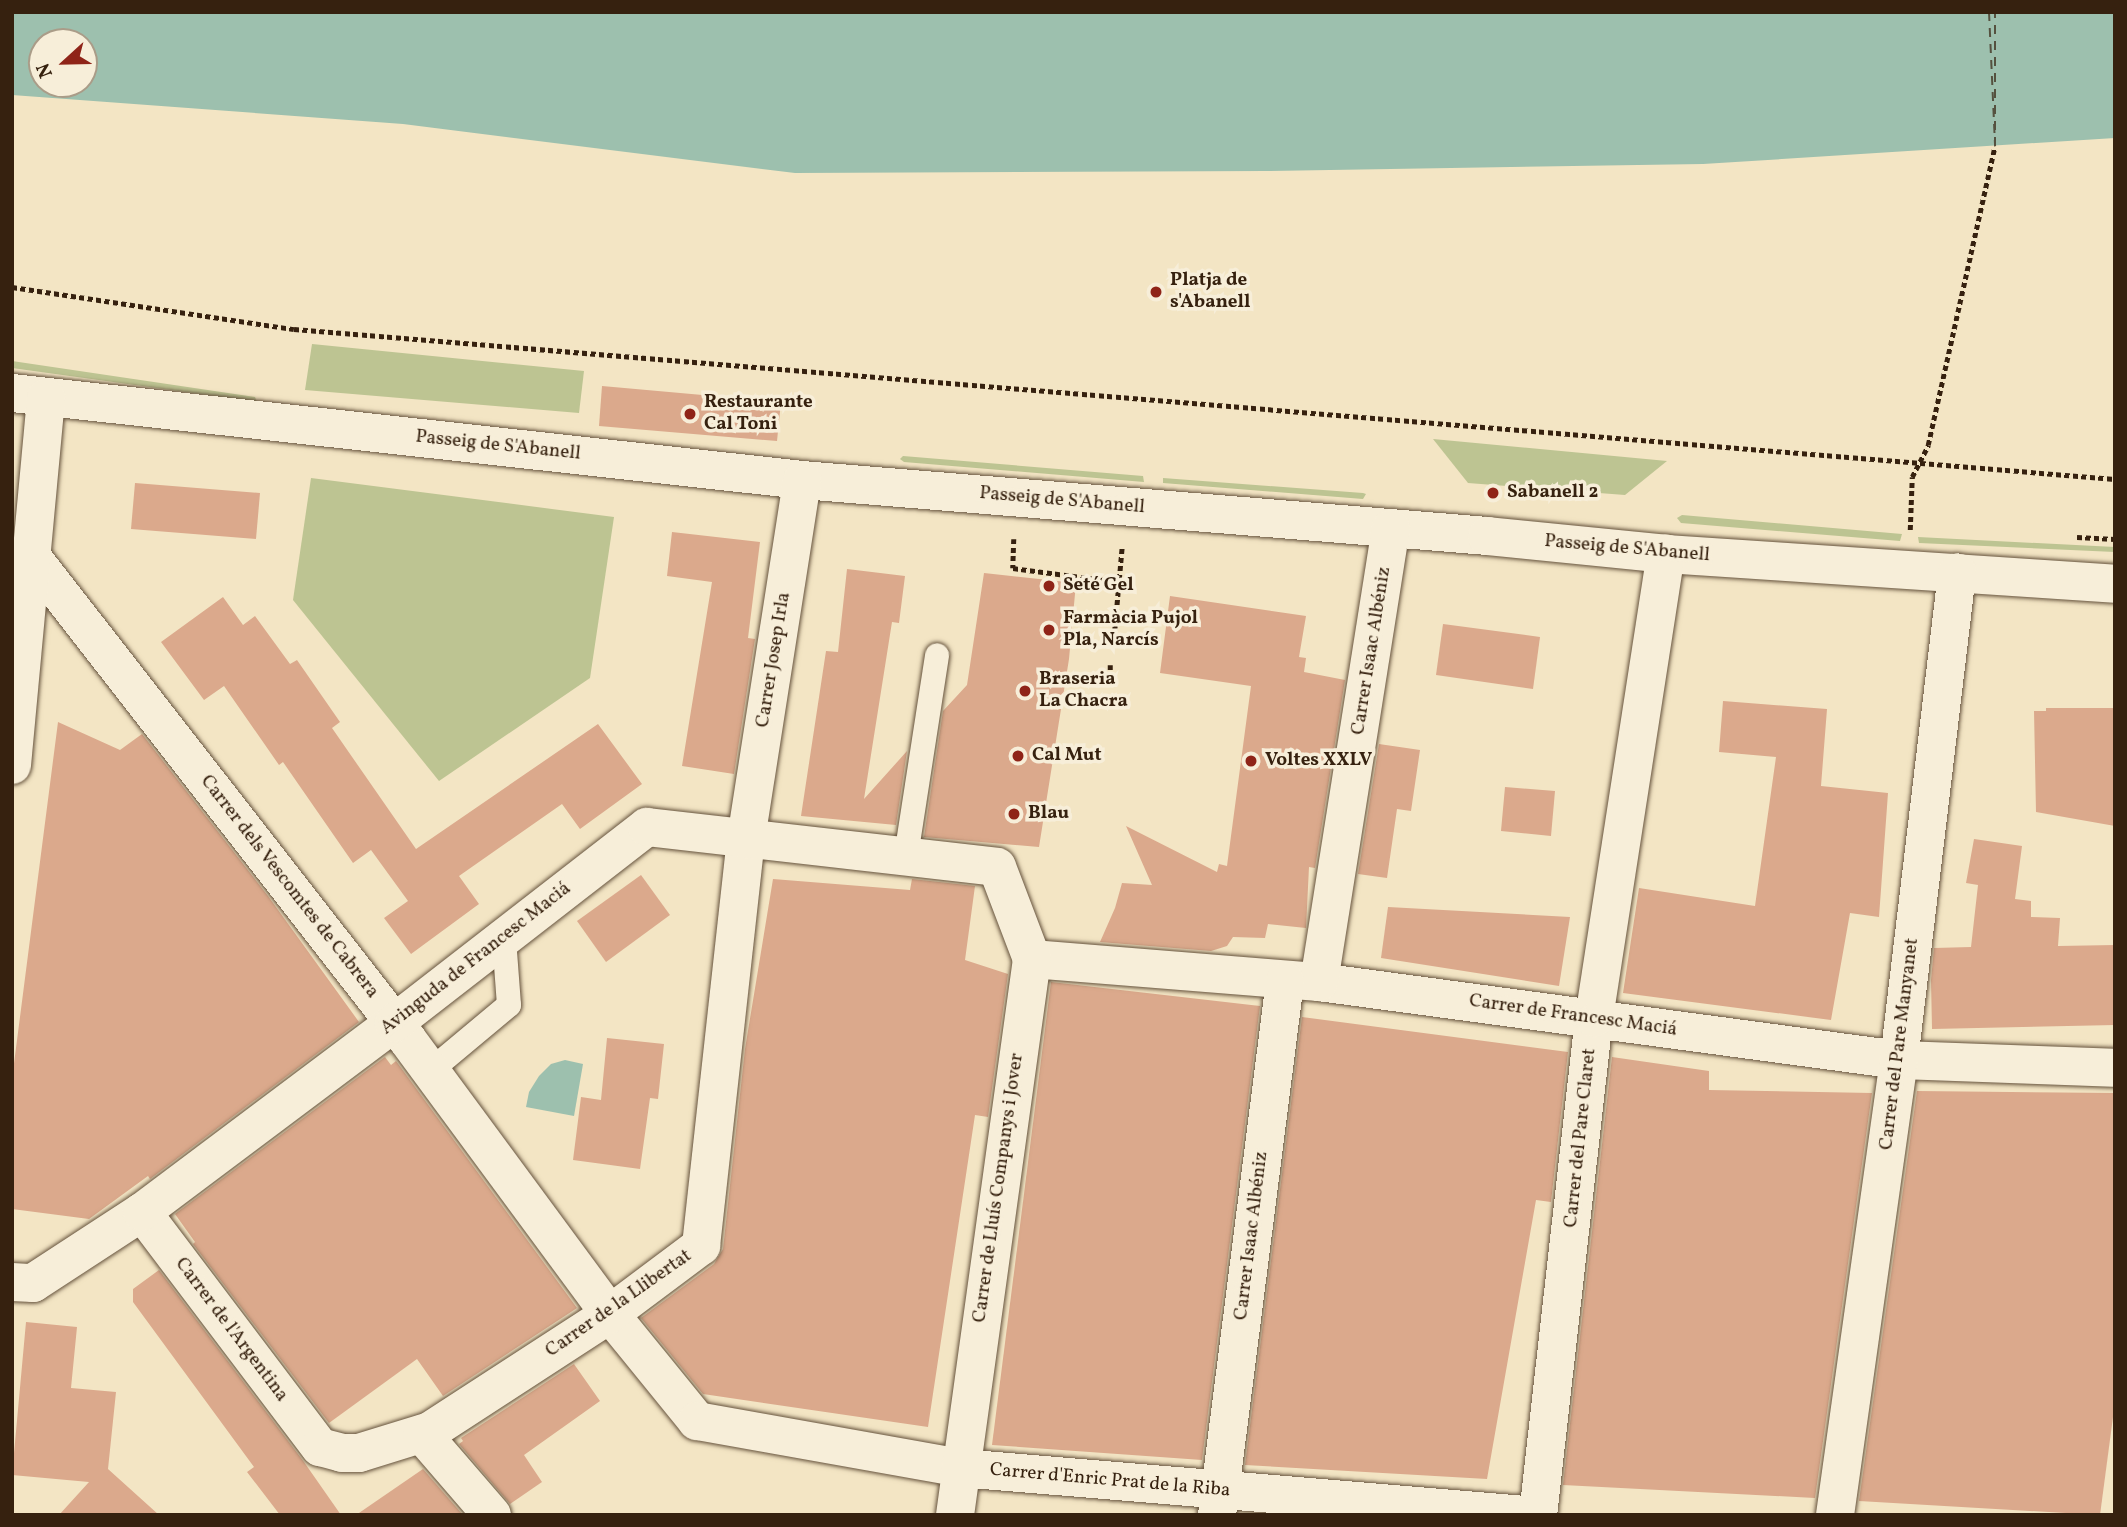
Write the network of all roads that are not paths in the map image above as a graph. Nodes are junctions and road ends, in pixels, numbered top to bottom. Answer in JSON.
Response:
{"nodes":[{"id":1,"x":29,"y":395,"type":"edge"},
{"id":2,"x":802,"y":480,"type":"junction"},
{"id":3,"x":1391,"y":528,"type":"junction"},
{"id":4,"x":1666,"y":554,"type":"junction"},
{"id":5,"x":31,"y":556,"type":"junction"},
{"id":6,"x":1957,"y":572,"type":"junction"},
{"id":7,"x":2115,"y":584,"type":"edge"},
{"id":8,"x":937,"y":655,"type":"dead end"},
{"id":9,"x":16,"y":672,"type":"edge"},
{"id":10,"x":12,"y":765,"type":"edge"},
{"id":11,"x":746,"y":839,"type":"junction"},
{"id":12,"x":905,"y":856,"type":"junction"},
{"id":13,"x":997,"y":867,"type":"joint"},
{"id":14,"x":504,"y":938,"type":"junction"},
{"id":15,"x":1032,"y":959,"type":"junction"},
{"id":16,"x":1302,"y":981,"type":"junction"},
{"id":17,"x":1594,"y":1018,"type":"junction"},
{"id":18,"x":394,"y":1023,"type":"junction"},
{"id":19,"x":1899,"y":1060,"type":"junction"},
{"id":20,"x":2115,"y":1068,"type":"edge"},
{"id":21,"x":430,"y":1071,"type":"junction"},
{"id":22,"x":142,"y":1212,"type":"junction"},
{"id":23,"x":12,"y":1282,"type":"edge"},
{"id":24,"x":610,"y":1314,"type":"junction"},
{"id":25,"x":697,"y":1421,"type":"joint"},
{"id":26,"x":422,"y":1434,"type":"junction"},
{"id":27,"x":320,"y":1447,"type":"joint"},
{"id":28,"x":960,"y":1468,"type":"junction"},
{"id":29,"x":1218,"y":1503,"type":"edge"},
{"id":30,"x":1375,"y":1509,"type":"edge"},
{"id":31,"x":492,"y":1515,"type":"edge"},
{"id":32,"x":955,"y":1515,"type":"edge"},
{"id":33,"x":1526,"y":1515,"type":"edge"},
{"id":34,"x":1538,"y":1515,"type":"edge"},
{"id":35,"x":1835,"y":1515,"type":"edge"}],
"edges":[{"from":1,"to":2,"type":"street","name":"Passeig de S'Abanell"},
{"from":1,"to":5,"type":"street"},
{"from":2,"to":3,"type":"street","name":"Passeig de S'Abanell"},
{"from":2,"to":11,"type":"street","name":"Carrer Josep Irla"},
{"from":3,"to":4,"type":"street","name":"Passeig de S'Abanell"},
{"from":3,"to":16,"type":"street","name":"Carrer Isaac Albéniz"},
{"from":4,"to":6,"type":"street","name":"Passeig de S'Abanell"},
{"from":4,"to":17,"type":"street","name":"Carrer del Pare Claret"},
{"from":5,"to":9,"type":"street"},
{"from":5,"to":18,"type":"street","name":"Carrer dels Vescomtes de Cabrera"},
{"from":6,"to":7,"type":"street","name":"Passeig de S'Abanell"},
{"from":6,"to":19,"type":"street","name":"Carrer del Pare Manyanet"},
{"from":8,"to":12,"type":"lane"},
{"from":9,"to":10,"type":"street"},
{"from":11,"to":12,"type":"street","name":"Avinguda de Francesc Maciá"},
{"from":11,"to":14,"type":"street","name":"Avinguda de Francesc Maciá"},
{"from":11,"to":24,"type":"street","name":"Carrer de la Llibertat"},
{"from":12,"to":13,"type":"street","name":"Avinguda de Francesc Maciá"},
{"from":13,"to":15,"type":"street","name":"Carrer de Lluís Companys i Jover"},
{"from":14,"to":18,"type":"street","name":"Avinguda de Francesc Maciá"},
{"from":14,"to":21,"type":"lane"},
{"from":15,"to":16,"type":"street","name":"Carrer de Francesc Maciá"},
{"from":15,"to":28,"type":"street","name":"Carrer de Lluís Companys i Jover"},
{"from":16,"to":17,"type":"street","name":"Carrer de Francesc Maciá"},
{"from":16,"to":29,"type":"street","name":"Carrer Isaac Albéniz"},
{"from":17,"to":19,"type":"street","name":"Carrer de Francesc Maciá"},
{"from":17,"to":34,"type":"street","name":"Carrer del Pare Claret"},
{"from":18,"to":21,"type":"street","name":"Carrer dels Vescomtes de Cabrera"},
{"from":18,"to":22,"type":"street","name":"Avinguda de Francesc Maciá"},
{"from":19,"to":20,"type":"street","name":"Carrer de Francesc Maciá"},
{"from":19,"to":35,"type":"street","name":"Carrer del Pare Manyanet"},
{"from":21,"to":24,"type":"street","name":"Carrer dels Vescomtes de Cabrera"},
{"from":22,"to":23,"type":"street","name":"Avinguda de Francesc Maciá"},
{"from":22,"to":27,"type":"street","name":"Carrer de l'Argentina"},
{"from":24,"to":25,"type":"street","name":"Carrer dels Vescomtes de Cabrera"},
{"from":24,"to":26,"type":"street","name":"Carrer de la Llibertat"},
{"from":25,"to":28,"type":"street","name":"Carrer d'Enric Prat de la Riba"},
{"from":26,"to":27,"type":"street","name":"Carrer de la Llibertat"},
{"from":26,"to":31,"type":"street"},
{"from":28,"to":29,"type":"street","name":"Carrer d'Enric Prat de la Riba"},
{"from":28,"to":32,"type":"street","name":"Carrer de Lluís Companys i Jover"},
{"from":29,"to":30,"type":"street","name":"Carrer d'Enric Prat de la Riba"},
{"from":30,"to":33,"type":"street","name":"Carrer d'Enric Prat de la Riba"}]}
